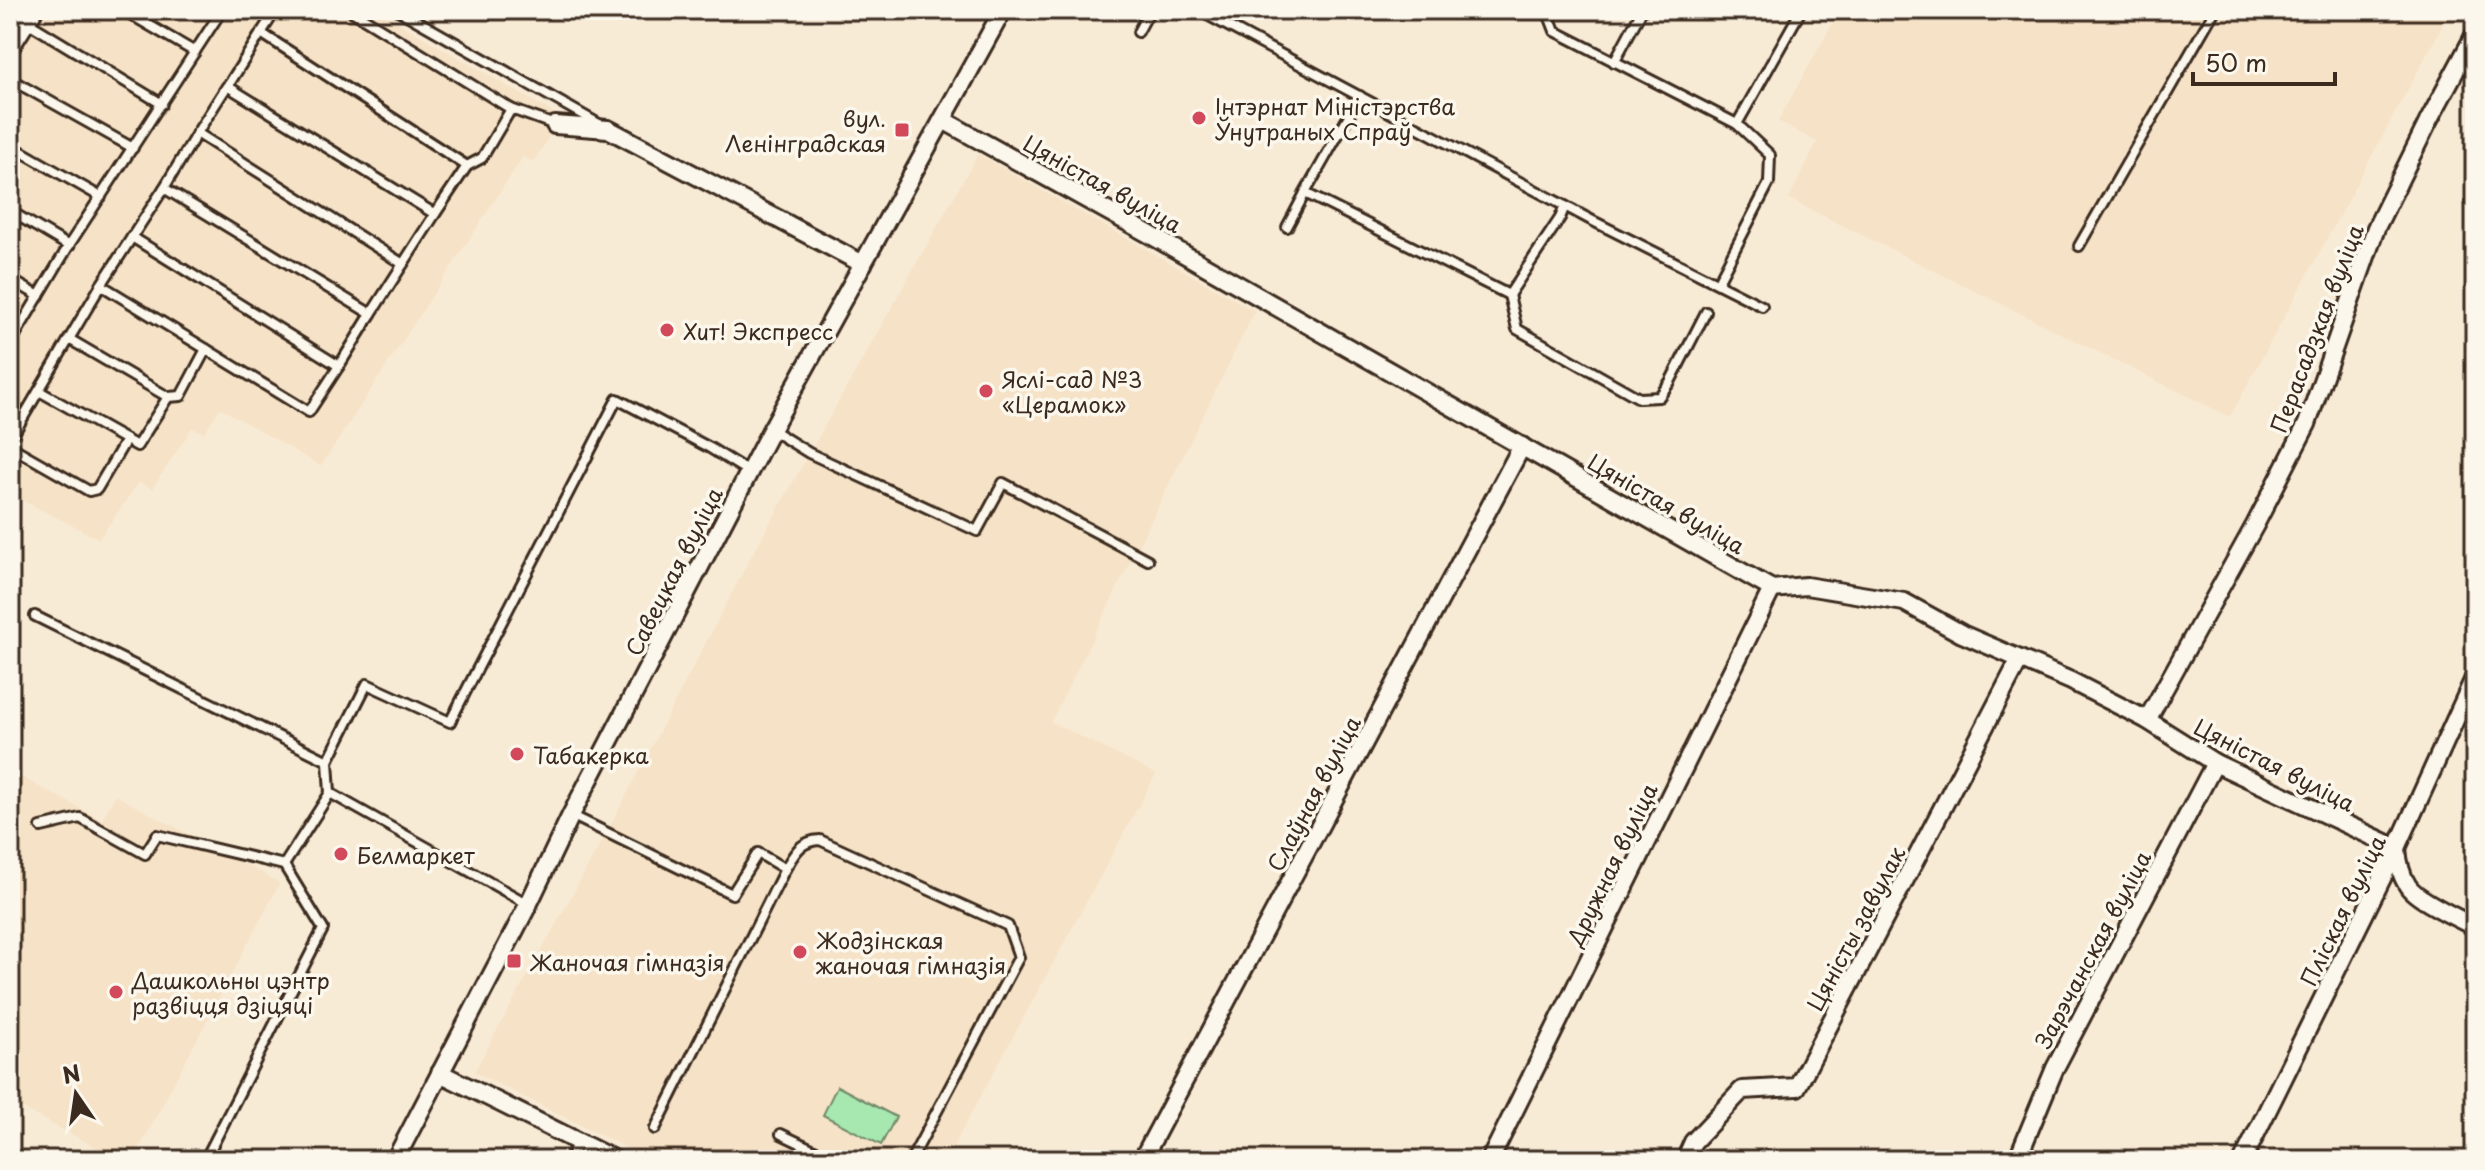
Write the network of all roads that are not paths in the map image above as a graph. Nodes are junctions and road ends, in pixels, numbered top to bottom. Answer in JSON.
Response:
{"nodes":[{"id":1,"x":123,"y":10,"type":"edge"},
{"id":2,"x":222,"y":10,"type":"edge"},
{"id":3,"x":276,"y":10,"type":"edge"},
{"id":4,"x":350,"y":10,"type":"edge"},
{"id":5,"x":398,"y":10,"type":"edge"},
{"id":6,"x":1003,"y":10,"type":"edge"},
{"id":7,"x":1150,"y":10,"type":"edge"},
{"id":8,"x":1198,"y":10,"type":"edge"},
{"id":9,"x":1547,"y":10,"type":"edge"},
{"id":10,"x":1642,"y":10,"type":"edge"},
{"id":11,"x":1798,"y":10,"type":"edge"},
{"id":12,"x":2215,"y":10,"type":"edge"},
{"id":13,"x":30,"y":16,"type":"edge"},
{"id":14,"x":1138,"y":32,"type":"dead end"},
{"id":15,"x":261,"y":33,"type":"junction"},
{"id":16,"x":2475,"y":34,"type":"edge"},
{"id":17,"x":10,"y":48,"type":"edge"},
{"id":18,"x":195,"y":52,"type":"junction"},
{"id":19,"x":1614,"y":62,"type":"junction"},
{"id":20,"x":10,"y":79,"type":"edge"},
{"id":21,"x":226,"y":89,"type":"junction"},
{"id":22,"x":1360,"y":96,"type":"junction"},
{"id":23,"x":162,"y":104,"type":"junction"},
{"id":24,"x":511,"y":109,"type":"junction"},
{"id":25,"x":943,"y":120,"type":"junction"},
{"id":26,"x":1737,"y":124,"type":"junction"},
{"id":27,"x":555,"y":125,"type":"joint"},
{"id":28,"x":608,"y":129,"type":"junction"},
{"id":29,"x":197,"y":133,"type":"junction"},
{"id":30,"x":10,"y":145,"type":"edge"},
{"id":31,"x":133,"y":148,"type":"junction"},
{"id":32,"x":467,"y":166,"type":"junction"},
{"id":33,"x":164,"y":188,"type":"junction"},
{"id":34,"x":1305,"y":193,"type":"junction"},
{"id":35,"x":101,"y":197,"type":"junction"},
{"id":36,"x":1565,"y":206,"type":"junction"},
{"id":37,"x":10,"y":211,"type":"edge"},
{"id":38,"x":435,"y":214,"type":"junction"},
{"id":39,"x":1287,"y":227,"type":"dead end"},
{"id":40,"x":132,"y":237,"type":"junction"},
{"id":41,"x":69,"y":246,"type":"junction"},
{"id":42,"x":2079,"y":246,"type":"dead end"},
{"id":43,"x":403,"y":264,"type":"junction"},
{"id":44,"x":863,"y":264,"type":"junction"},
{"id":45,"x":10,"y":279,"type":"edge"},
{"id":46,"x":1718,"y":282,"type":"junction"},
{"id":47,"x":101,"y":285,"type":"junction"},
{"id":48,"x":1509,"y":295,"type":"junction"},
{"id":49,"x":39,"y":296,"type":"junction"},
{"id":50,"x":1762,"y":306,"type":"dead end"},
{"id":51,"x":1706,"y":312,"type":"dead end"},
{"id":52,"x":371,"y":314,"type":"junction"},
{"id":53,"x":69,"y":339,"type":"junction"},
{"id":54,"x":10,"y":344,"type":"edge"},
{"id":55,"x":206,"y":349,"type":"junction"},
{"id":56,"x":339,"y":366,"type":"junction"},
{"id":57,"x":39,"y":391,"type":"junction"},
{"id":58,"x":168,"y":397,"type":"junction"},
{"id":59,"x":771,"y":430,"type":"junction"},
{"id":60,"x":126,"y":440,"type":"junction"},
{"id":61,"x":10,"y":443,"type":"edge"},
{"id":62,"x":1522,"y":446,"type":"junction"},
{"id":63,"x":750,"y":472,"type":"junction"},
{"id":64,"x":1148,"y":560,"type":"dead end"},
{"id":65,"x":1772,"y":589,"type":"junction"},
{"id":66,"x":35,"y":616,"type":"dead end"},
{"id":67,"x":2020,"y":659,"type":"junction"},
{"id":68,"x":2475,"y":676,"type":"edge"},
{"id":69,"x":2147,"y":720,"type":"junction"},
{"id":70,"x":328,"y":761,"type":"junction"},
{"id":71,"x":2215,"y":763,"type":"junction"},
{"id":72,"x":330,"y":793,"type":"junction"},
{"id":73,"x":571,"y":815,"type":"junction"},
{"id":74,"x":41,"y":827,"type":"dead end"},
{"id":75,"x":2397,"y":848,"type":"junction"},
{"id":76,"x":284,"y":865,"type":"junction"},
{"id":77,"x":785,"y":869,"type":"junction"},
{"id":78,"x":528,"y":905,"type":"junction"},
{"id":79,"x":2475,"y":927,"type":"edge"},
{"id":80,"x":440,"y":1073,"type":"junction"},
{"id":81,"x":655,"y":1129,"type":"dead end"},
{"id":82,"x":781,"y":1134,"type":"dead end"},
{"id":83,"x":579,"y":1141,"type":"junction"},
{"id":84,"x":205,"y":1160,"type":"edge"},
{"id":85,"x":395,"y":1160,"type":"edge"},
{"id":86,"x":569,"y":1160,"type":"edge"},
{"id":87,"x":615,"y":1160,"type":"edge"},
{"id":88,"x":835,"y":1160,"type":"edge"},
{"id":89,"x":911,"y":1160,"type":"edge"},
{"id":90,"x":1142,"y":1160,"type":"edge"},
{"id":91,"x":1490,"y":1160,"type":"edge"},
{"id":92,"x":1685,"y":1160,"type":"edge"},
{"id":93,"x":2017,"y":1160,"type":"edge"},
{"id":94,"x":2243,"y":1160,"type":"edge"}],
"edges":[{"from":1,"to":18,"type":"lane"},
{"from":2,"to":18,"type":"lane"},
{"from":3,"to":15,"type":"lane"},
{"from":4,"to":24,"type":"lane"},
{"from":5,"to":28,"type":"lane"},
{"from":6,"to":25,"type":"street","name":"Савецкая вуліца"},
{"from":7,"to":14,"type":"lane"},
{"from":8,"to":22,"type":"lane"},
{"from":9,"to":19,"type":"lane"},
{"from":10,"to":19,"type":"lane"},
{"from":11,"to":26,"type":"lane"},
{"from":12,"to":42,"type":"lane"},
{"from":13,"to":17,"type":"street"},
{"from":13,"to":23,"type":"lane"},
{"from":15,"to":21,"type":"lane"},
{"from":15,"to":32,"type":"lane"},
{"from":16,"to":69,"type":"street","name":"Перасадзкая вуліца"},
{"from":18,"to":23,"type":"lane"},
{"from":19,"to":26,"type":"lane"},
{"from":20,"to":31,"type":"lane"},
{"from":21,"to":29,"type":"lane"},
{"from":21,"to":38,"type":"lane"},
{"from":22,"to":34,"type":"lane"},
{"from":22,"to":36,"type":"lane"},
{"from":23,"to":31,"type":"lane"},
{"from":24,"to":27,"type":"lane"},
{"from":24,"to":32,"type":"lane"},
{"from":25,"to":44,"type":"street","name":"Савецкая вуліца"},
{"from":25,"to":62,"type":"street","name":"Цяністая вуліца"},
{"from":26,"to":46,"type":"lane"},
{"from":27,"to":28,"type":"street"},
{"from":28,"to":44,"type":"street"},
{"from":29,"to":33,"type":"lane"},
{"from":29,"to":43,"type":"lane"},
{"from":30,"to":35,"type":"lane"},
{"from":31,"to":35,"type":"lane"},
{"from":32,"to":38,"type":"lane"},
{"from":33,"to":40,"type":"lane"},
{"from":33,"to":52,"type":"lane"},
{"from":34,"to":39,"type":"lane"},
{"from":34,"to":48,"type":"lane"},
{"from":35,"to":41,"type":"lane"},
{"from":36,"to":46,"type":"lane"},
{"from":36,"to":48,"type":"lane"},
{"from":37,"to":41,"type":"lane"},
{"from":38,"to":43,"type":"lane"},
{"from":40,"to":47,"type":"lane"},
{"from":40,"to":56,"type":"lane"},
{"from":41,"to":49,"type":"lane"},
{"from":43,"to":52,"type":"lane"},
{"from":44,"to":59,"type":"street","name":"Савецкая вуліца"},
{"from":45,"to":49,"type":"lane"},
{"from":46,"to":50,"type":"lane"},
{"from":47,"to":53,"type":"lane"},
{"from":47,"to":55,"type":"lane"},
{"from":48,"to":51,"type":"lane"},
{"from":49,"to":54,"type":"lane"},
{"from":52,"to":56,"type":"lane"},
{"from":53,"to":57,"type":"lane"},
{"from":53,"to":58,"type":"lane"},
{"from":55,"to":56,"type":"lane"},
{"from":55,"to":58,"type":"lane"},
{"from":57,"to":60,"type":"lane"},
{"from":57,"to":61,"type":"lane"},
{"from":58,"to":60,"type":"lane"},
{"from":59,"to":63,"type":"street","name":"Савецкая вуліца"},
{"from":59,"to":64,"type":"lane"},
{"from":60,"to":61,"type":"lane"},
{"from":62,"to":65,"type":"street","name":"Цяністая вуліца"},
{"from":62,"to":90,"type":"street","name":"Слаўная вуліца"},
{"from":63,"to":70,"type":"lane"},
{"from":63,"to":73,"type":"street","name":"Савецкая вуліца"},
{"from":65,"to":67,"type":"street","name":"Цяністая вуліца"},
{"from":65,"to":91,"type":"street","name":"Дружная вуліца"},
{"from":66,"to":70,"type":"lane"},
{"from":67,"to":69,"type":"street","name":"Цяністая вуліца"},
{"from":67,"to":92,"type":"street","name":"Цяністы завулак"},
{"from":68,"to":75,"type":"street","name":"Пліская вуліца"},
{"from":69,"to":71,"type":"street","name":"Цяністая вуліца"},
{"from":70,"to":72,"type":"lane"},
{"from":71,"to":75,"type":"street","name":"Цяністая вуліца"},
{"from":71,"to":93,"type":"street","name":"Зарэчанская вуліца"},
{"from":72,"to":76,"type":"lane"},
{"from":72,"to":78,"type":"lane"},
{"from":73,"to":77,"type":"lane"},
{"from":73,"to":78,"type":"street","name":"Савецкая вуліца"},
{"from":74,"to":76,"type":"lane"},
{"from":75,"to":79,"type":"street"},
{"from":75,"to":94,"type":"street","name":"Пліская вуліца"},
{"from":76,"to":84,"type":"lane"},
{"from":77,"to":81,"type":"lane"},
{"from":77,"to":89,"type":"lane"},
{"from":78,"to":80,"type":"street","name":"Савецкая вуліца"},
{"from":80,"to":83,"type":"street"},
{"from":80,"to":85,"type":"street","name":"Савецкая вуліца"},
{"from":82,"to":88,"type":"lane"},
{"from":83,"to":86,"type":"lane"},
{"from":83,"to":87,"type":"street"}]}
